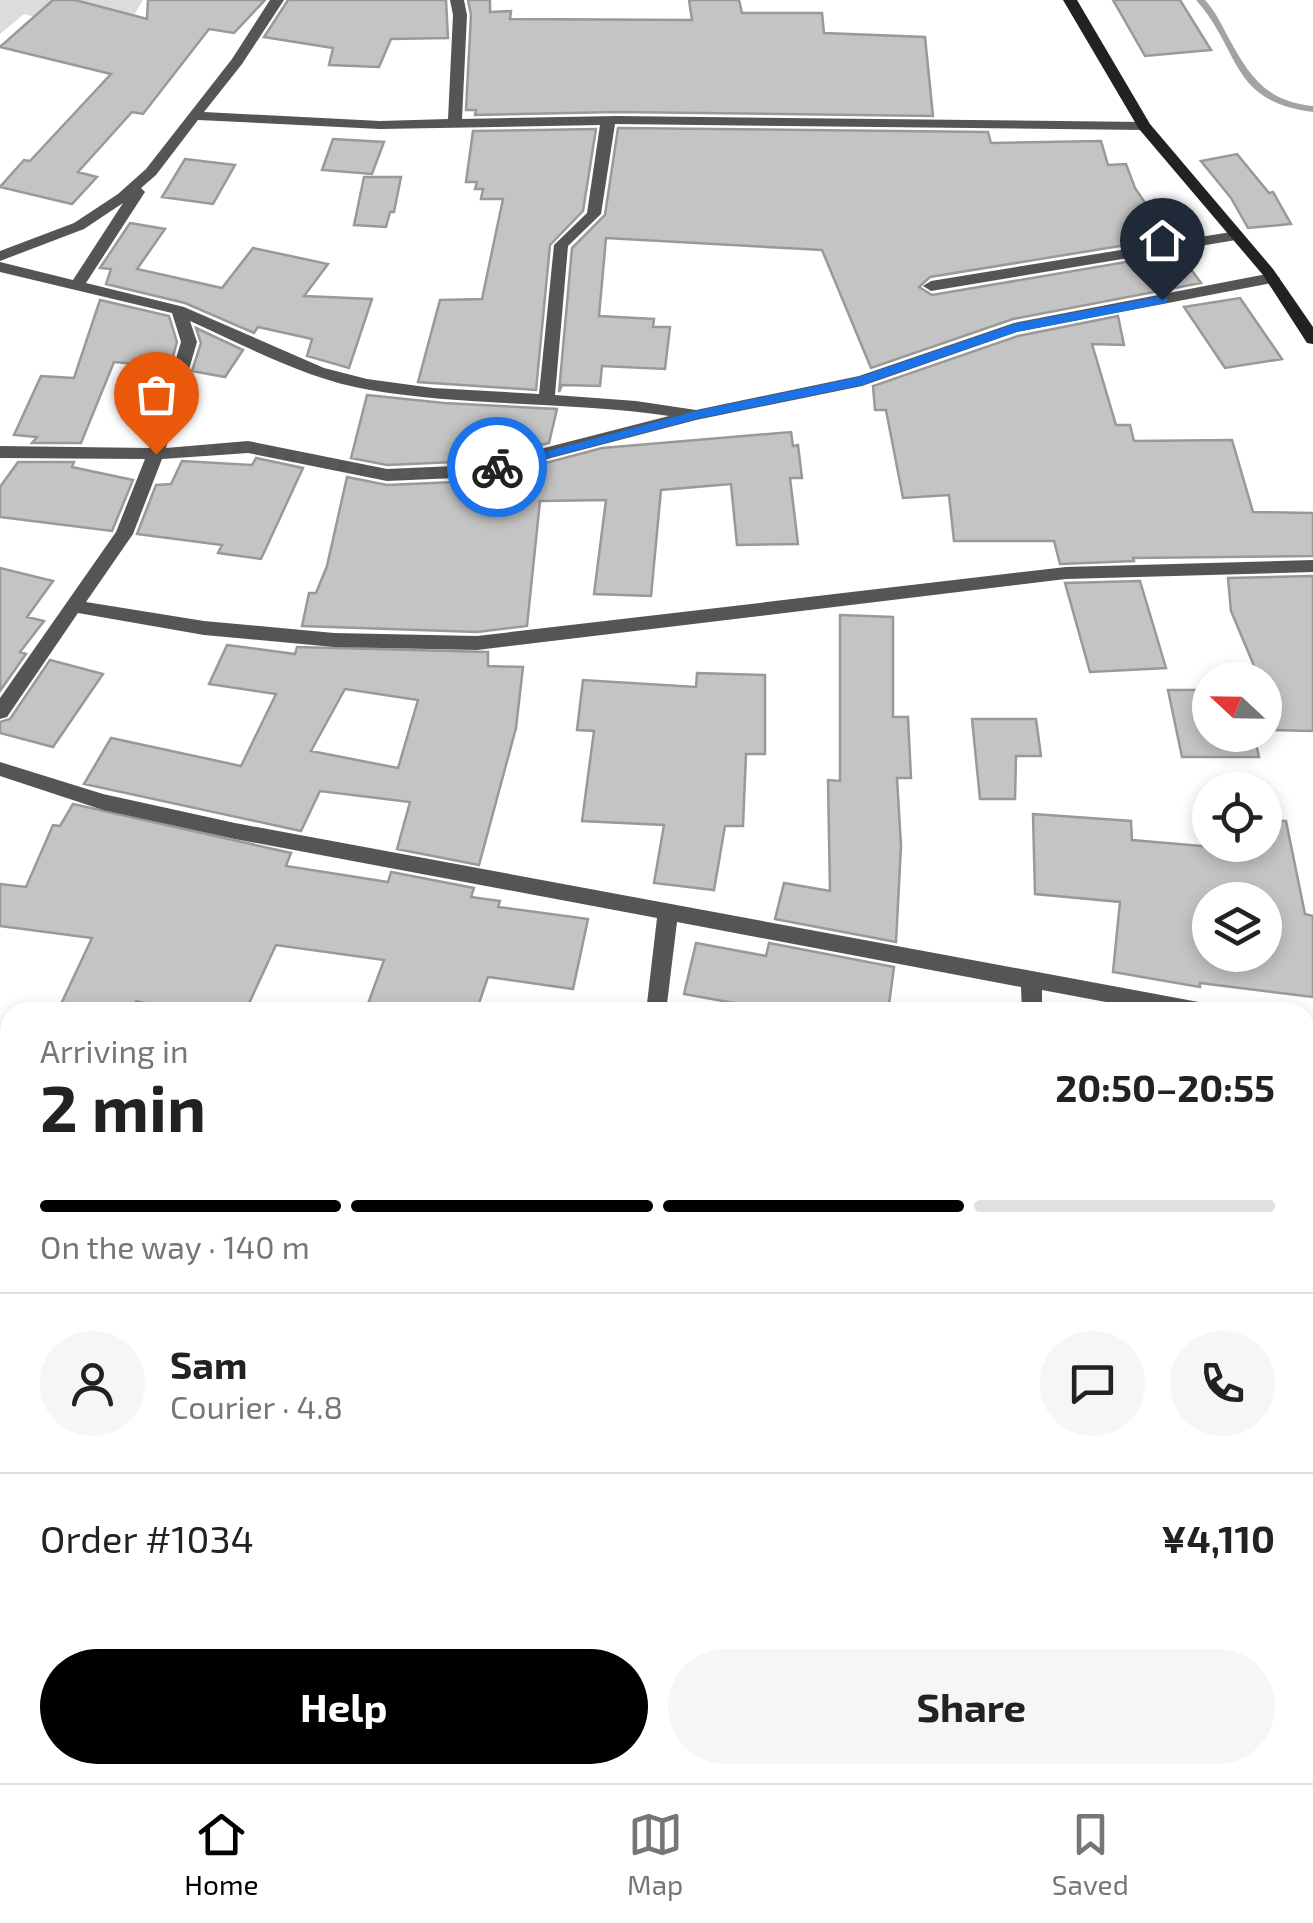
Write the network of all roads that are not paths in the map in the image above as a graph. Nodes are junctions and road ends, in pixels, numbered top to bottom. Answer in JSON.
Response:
{"nodes":[{"id":1,"x":278,"y":0,"type":"edge"},
{"id":2,"x":457,"y":0,"type":"edge"},
{"id":3,"x":1070,"y":0,"type":"edge"},
{"id":4,"x":192,"y":116,"type":"junction"},
{"id":5,"x":608,"y":120,"type":"junction"},
{"id":6,"x":455,"y":124,"type":"junction"},
{"id":7,"x":1144,"y":126,"type":"junction"},
{"id":8,"x":151,"y":172,"type":"junction"},
{"id":9,"x":1237,"y":236,"type":"junction"},
{"id":10,"x":0,"y":256,"type":"edge"},
{"id":11,"x":0,"y":267,"type":"edge"},
{"id":12,"x":1272,"y":278,"type":"junction"},
{"id":13,"x":76,"y":286,"type":"junction"},
{"id":14,"x":930,"y":286,"type":"dead end"},
{"id":15,"x":178,"y":310,"type":"junction"},
{"id":16,"x":1313,"y":339,"type":"edge"},
{"id":17,"x":548,"y":400,"type":"junction"},
{"id":18,"x":696,"y":415,"type":"junction"},
{"id":19,"x":0,"y":452,"type":"edge"},
{"id":20,"x":156,"y":454,"type":"junction"},
{"id":21,"x":1313,"y":566,"type":"edge"},
{"id":22,"x":74,"y":606,"type":"junction"},
{"id":23,"x":0,"y":712,"type":"edge"},
{"id":24,"x":0,"y":769,"type":"edge"},
{"id":25,"x":668,"y":915,"type":"junction"},
{"id":26,"x":1030,"y":981,"type":"junction"},
{"id":27,"x":657,"y":1002,"type":"edge"},
{"id":28,"x":1031,"y":1002,"type":"edge"},
{"id":29,"x":1148,"y":1002,"type":"edge"}],
"edges":[{"from":1,"to":4,"type":"street"},
{"from":2,"to":6,"type":"street"},
{"from":3,"to":7,"type":"street"},
{"from":4,"to":6,"type":"street"},
{"from":4,"to":8,"type":"street"},
{"from":5,"to":6,"type":"street"},
{"from":5,"to":7,"type":"street"},
{"from":5,"to":17,"type":"street"},
{"from":7,"to":9,"type":"street"},
{"from":8,"to":10,"type":"street"},
{"from":8,"to":13,"type":"street"},
{"from":9,"to":12,"type":"street"},
{"from":9,"to":14,"type":"street"},
{"from":11,"to":13,"type":"street"},
{"from":12,"to":16,"type":"street"},
{"from":12,"to":18,"type":"street"},
{"from":13,"to":15,"type":"street"},
{"from":15,"to":17,"type":"street"},
{"from":15,"to":20,"type":"street"},
{"from":17,"to":18,"type":"street"},
{"from":18,"to":20,"type":"street"},
{"from":19,"to":20,"type":"street"},
{"from":20,"to":22,"type":"street"},
{"from":21,"to":22,"type":"street"},
{"from":22,"to":23,"type":"street"},
{"from":24,"to":25,"type":"street"},
{"from":25,"to":26,"type":"street"},
{"from":25,"to":27,"type":"street"},
{"from":26,"to":28,"type":"street"},
{"from":26,"to":29,"type":"street"}]}
